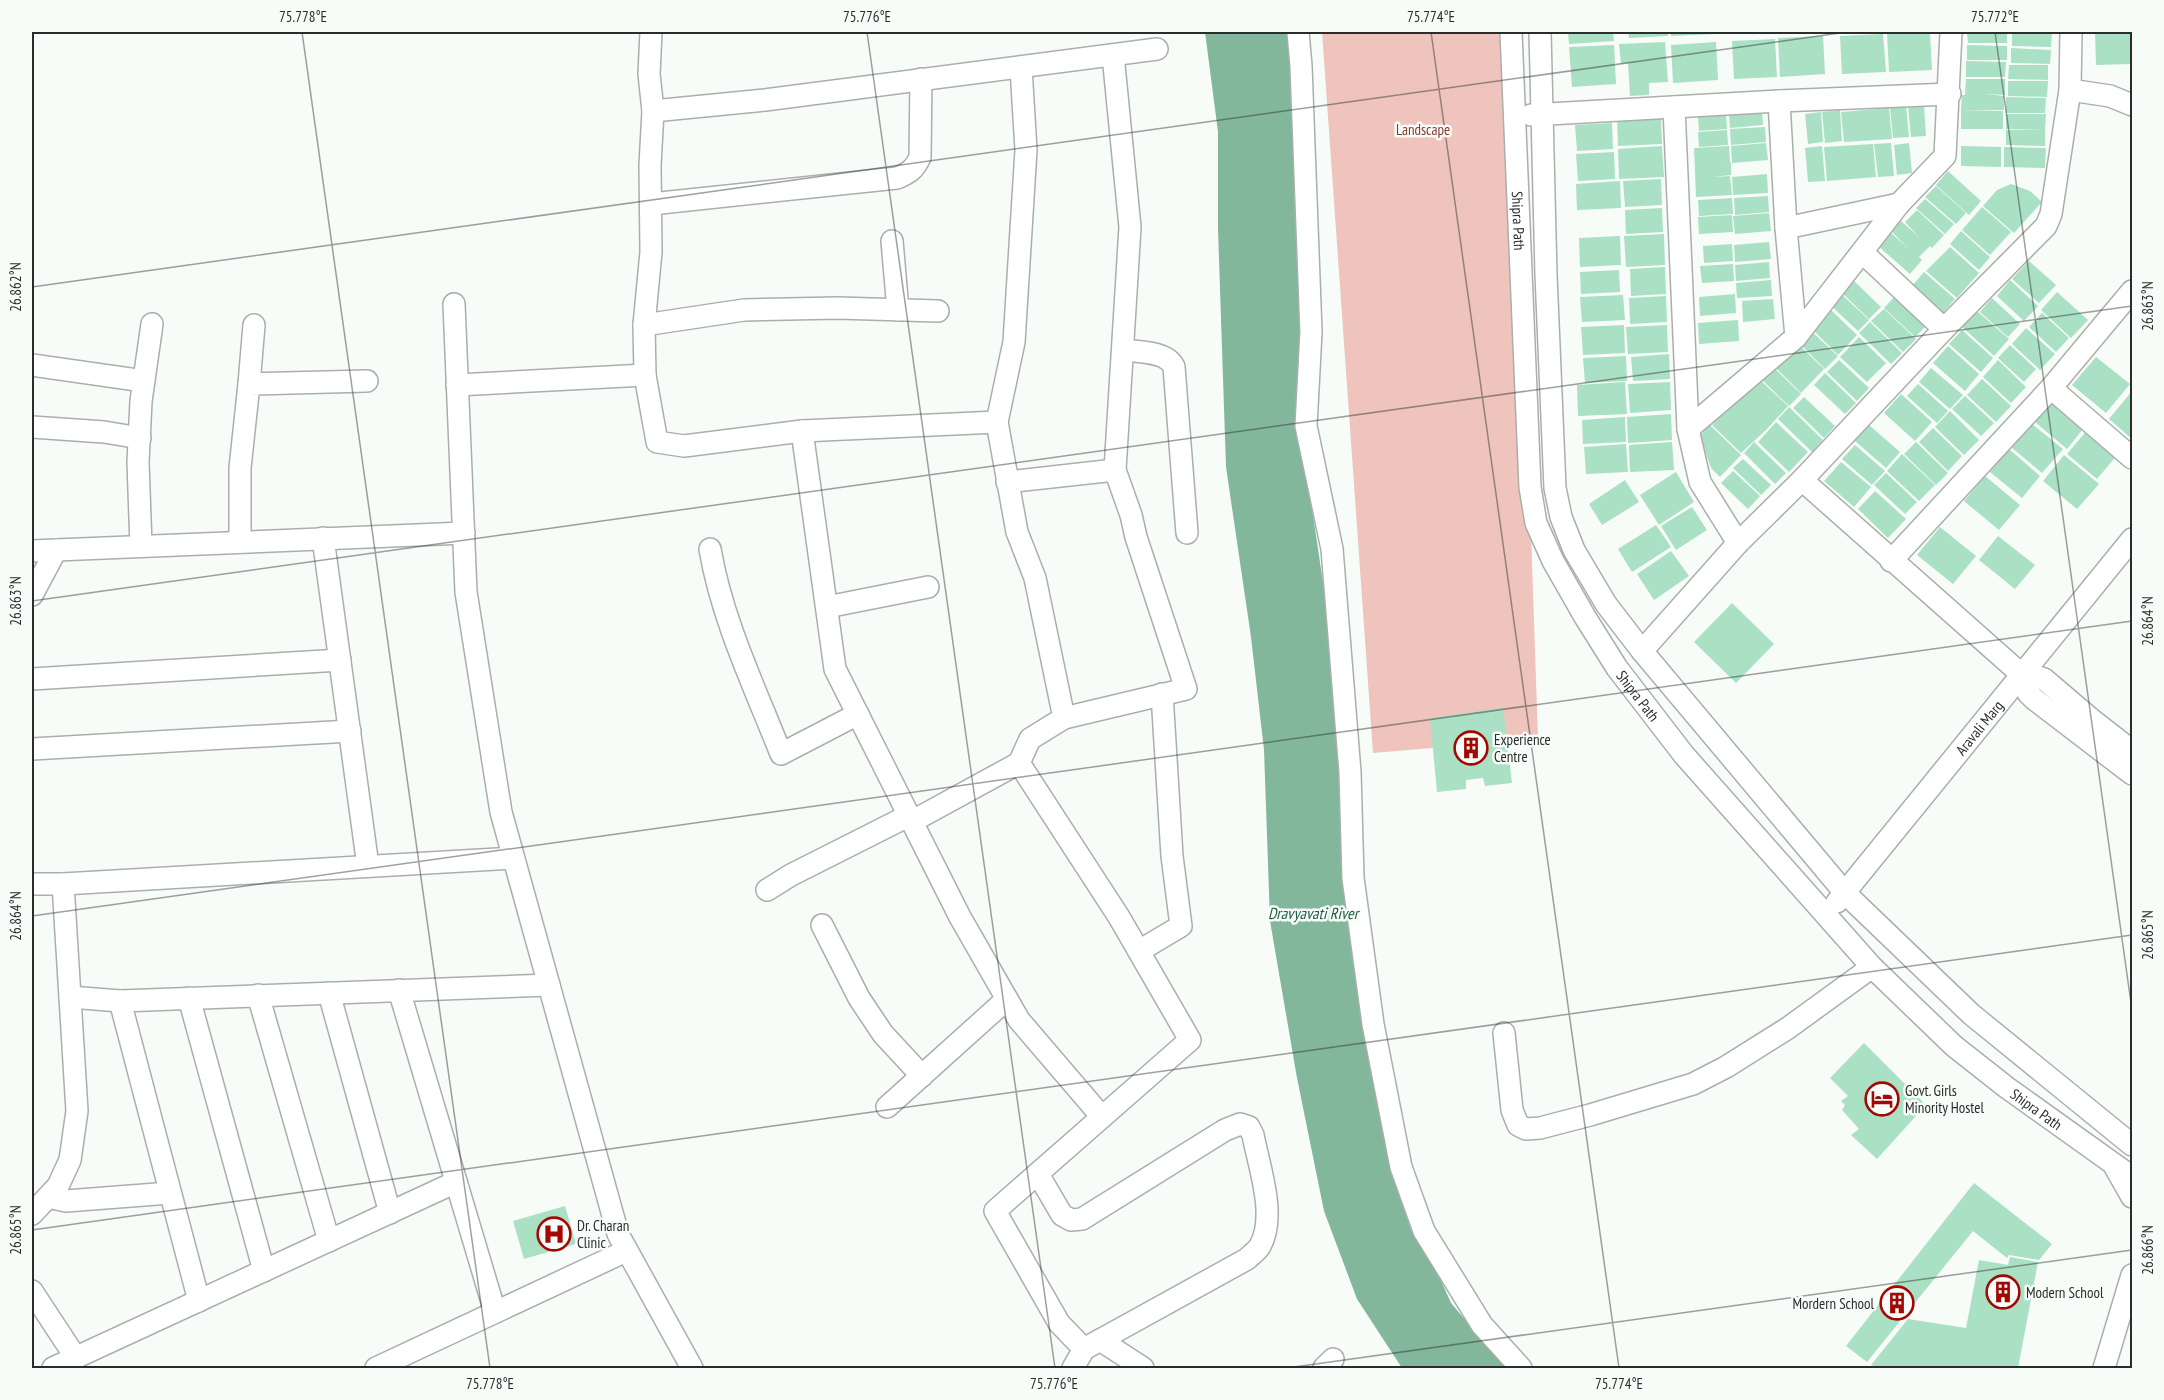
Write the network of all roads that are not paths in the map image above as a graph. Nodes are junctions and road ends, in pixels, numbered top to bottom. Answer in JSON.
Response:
{"nodes":[{"id":1,"x":651,"y":32,"type":"edge"},
{"id":2,"x":1298,"y":32,"type":"edge"},
{"id":3,"x":1511,"y":32,"type":"edge"},
{"id":4,"x":1540,"y":32,"type":"edge"},
{"id":5,"x":1951,"y":32,"type":"edge"},
{"id":6,"x":2071,"y":32,"type":"edge"},
{"id":7,"x":1156,"y":49,"type":"dead end"},
{"id":8,"x":1113,"y":55,"type":"junction"},
{"id":9,"x":1021,"y":68,"type":"junction"},
{"id":10,"x":921,"y":79,"type":"junction"},
{"id":11,"x":2070,"y":90,"type":"junction"},
{"id":12,"x":1950,"y":94,"type":"junction"},
{"id":13,"x":1779,"y":101,"type":"junction"},
{"id":14,"x":2133,"y":105,"type":"edge"},
{"id":15,"x":1674,"y":107,"type":"junction"},
{"id":16,"x":653,"y":111,"type":"junction"},
{"id":17,"x":1543,"y":114,"type":"junction"},
{"id":18,"x":1514,"y":117,"type":"junction"},
{"id":19,"x":651,"y":204,"type":"junction"},
{"id":20,"x":1899,"y":204,"type":"junction"},
{"id":21,"x":1786,"y":228,"type":"junction"},
{"id":22,"x":892,"y":241,"type":"dead end"},
{"id":23,"x":1863,"y":253,"type":"junction"},
{"id":24,"x":2133,"y":291,"type":"edge"},
{"id":25,"x":454,"y":304,"type":"dead end"},
{"id":26,"x":898,"y":310,"type":"junction"},
{"id":27,"x":938,"y":311,"type":"dead end"},
{"id":28,"x":152,"y":324,"type":"dead end"},
{"id":29,"x":255,"y":325,"type":"dead end"},
{"id":30,"x":644,"y":325,"type":"junction"},
{"id":31,"x":1944,"y":329,"type":"junction"},
{"id":32,"x":1796,"y":337,"type":"junction"},
{"id":33,"x":1123,"y":350,"type":"junction"},
{"id":34,"x":32,"y":365,"type":"edge"},
{"id":35,"x":645,"y":375,"type":"junction"},
{"id":36,"x":144,"y":381,"type":"junction"},
{"id":37,"x":367,"y":381,"type":"dead end"},
{"id":38,"x":249,"y":384,"type":"junction"},
{"id":39,"x":457,"y":385,"type":"junction"},
{"id":40,"x":2050,"y":388,"type":"junction"},
{"id":41,"x":997,"y":422,"type":"junction"},
{"id":42,"x":32,"y":428,"type":"edge"},
{"id":43,"x":1688,"y":429,"type":"junction"},
{"id":44,"x":802,"y":431,"type":"junction"},
{"id":45,"x":140,"y":438,"type":"junction"},
{"id":46,"x":2133,"y":458,"type":"edge"},
{"id":47,"x":1115,"y":470,"type":"junction"},
{"id":48,"x":1802,"y":480,"type":"junction"},
{"id":49,"x":1007,"y":482,"type":"junction"},
{"id":50,"x":464,"y":533,"type":"junction"},
{"id":51,"x":1186,"y":533,"type":"dead end"},
{"id":52,"x":323,"y":538,"type":"junction"},
{"id":53,"x":2133,"y":539,"type":"edge"},
{"id":54,"x":240,"y":542,"type":"junction"},
{"id":55,"x":1738,"y":543,"type":"junction"},
{"id":56,"x":141,"y":546,"type":"junction"},
{"id":57,"x":710,"y":549,"type":"dead end"},
{"id":58,"x":56,"y":550,"type":"junction"},
{"id":59,"x":32,"y":551,"type":"edge"},
{"id":60,"x":1892,"y":561,"type":"junction"},
{"id":61,"x":928,"y":587,"type":"dead end"},
{"id":62,"x":32,"y":596,"type":"edge"},
{"id":63,"x":827,"y":608,"type":"junction"},
{"id":64,"x":1642,"y":651,"type":"junction"},
{"id":65,"x":340,"y":660,"type":"junction"},
{"id":66,"x":2026,"y":678,"type":"junction"},
{"id":67,"x":32,"y":679,"type":"edge"},
{"id":68,"x":1162,"y":694,"type":"junction"},
{"id":69,"x":858,"y":714,"type":"junction"},
{"id":70,"x":1064,"y":718,"type":"junction"},
{"id":71,"x":350,"y":731,"type":"junction"},
{"id":72,"x":32,"y":749,"type":"edge"},
{"id":73,"x":2133,"y":751,"type":"edge"},
{"id":74,"x":1019,"y":764,"type":"junction"},
{"id":75,"x":2133,"y":774,"type":"edge"},
{"id":76,"x":910,"y":819,"type":"junction"},
{"id":77,"x":513,"y":858,"type":"junction"},
{"id":78,"x":368,"y":866,"type":"junction"},
{"id":79,"x":32,"y":884,"type":"edge"},
{"id":80,"x":63,"y":884,"type":"junction"},
{"id":81,"x":767,"y":890,"type":"dead end"},
{"id":82,"x":1846,"y":894,"type":"junction"},
{"id":83,"x":1825,"y":914,"type":"junction"},
{"id":84,"x":822,"y":925,"type":"dead end"},
{"id":85,"x":1139,"y":951,"type":"junction"},
{"id":86,"x":1872,"y":967,"type":"junction"},
{"id":87,"x":549,"y":985,"type":"junction"},
{"id":88,"x":399,"y":990,"type":"junction"},
{"id":89,"x":330,"y":993,"type":"junction"},
{"id":90,"x":258,"y":995,"type":"junction"},
{"id":91,"x":70,"y":997,"type":"junction"},
{"id":92,"x":189,"y":998,"type":"junction"},
{"id":93,"x":1007,"y":999,"type":"junction"},
{"id":94,"x":120,"y":1001,"type":"junction"},
{"id":95,"x":1504,"y":1033,"type":"dead end"},
{"id":96,"x":922,"y":1076,"type":"junction"},
{"id":97,"x":887,"y":1107,"type":"dead end"},
{"id":98,"x":1102,"y":1117,"type":"junction"},
{"id":99,"x":2133,"y":1145,"type":"edge"},
{"id":100,"x":2111,"y":1160,"type":"junction"},
{"id":101,"x":1038,"y":1174,"type":"junction"},
{"id":102,"x":2133,"y":1177,"type":"edge"},
{"id":103,"x":456,"y":1182,"type":"junction"},
{"id":104,"x":170,"y":1193,"type":"junction"},
{"id":105,"x":48,"y":1197,"type":"junction"},
{"id":106,"x":2133,"y":1197,"type":"edge"},
{"id":107,"x":390,"y":1213,"type":"junction"},
{"id":108,"x":32,"y":1214,"type":"edge"},
{"id":109,"x":328,"y":1241,"type":"junction"},
{"id":110,"x":626,"y":1251,"type":"junction"},
{"id":111,"x":264,"y":1271,"type":"junction"},
{"id":112,"x":2133,"y":1275,"type":"edge"},
{"id":113,"x":32,"y":1291,"type":"edge"},
{"id":114,"x":199,"y":1301,"type":"junction"},
{"id":115,"x":495,"y":1312,"type":"junction"},
{"id":116,"x":1092,"y":1344,"type":"junction"},
{"id":117,"x":76,"y":1358,"type":"junction"},
{"id":118,"x":2106,"y":1361,"type":"edge"},
{"id":119,"x":53,"y":1368,"type":"edge"},
{"id":120,"x":376,"y":1368,"type":"edge"},
{"id":121,"x":690,"y":1368,"type":"edge"},
{"id":122,"x":1073,"y":1368,"type":"edge"},
{"id":123,"x":1143,"y":1368,"type":"edge"},
{"id":124,"x":1521,"y":1368,"type":"edge"}],
"edges":[{"from":1,"to":16,"type":"street"},
{"from":2,"to":124,"type":"street"},
{"from":3,"to":18,"type":"street","name":"Shipra Path"},
{"from":4,"to":17,"type":"street","name":"Shipra Path"},
{"from":5,"to":12,"type":"street"},
{"from":6,"to":11,"type":"street"},
{"from":7,"to":8,"type":"street"},
{"from":8,"to":9,"type":"street"},
{"from":8,"to":33,"type":"street"},
{"from":9,"to":10,"type":"street"},
{"from":9,"to":41,"type":"street"},
{"from":10,"to":16,"type":"street"},
{"from":10,"to":19,"type":"street"},
{"from":11,"to":14,"type":"street"},
{"from":11,"to":31,"type":"street"},
{"from":12,"to":13,"type":"street"},
{"from":12,"to":20,"type":"street"},
{"from":13,"to":15,"type":"street"},
{"from":13,"to":21,"type":"street"},
{"from":15,"to":17,"type":"street"},
{"from":15,"to":43,"type":"street"},
{"from":16,"to":19,"type":"street"},
{"from":17,"to":18,"type":"street"},
{"from":17,"to":64,"type":"street","name":"Shipra Path"},
{"from":18,"to":83,"type":"street","name":"Shipra Path"},
{"from":19,"to":30,"type":"street"},
{"from":20,"to":21,"type":"street"},
{"from":20,"to":23,"type":"street"},
{"from":21,"to":32,"type":"street"},
{"from":22,"to":26,"type":"street"},
{"from":23,"to":31,"type":"street"},
{"from":23,"to":32,"type":"street"},
{"from":24,"to":40,"type":"street"},
{"from":25,"to":39,"type":"street"},
{"from":26,"to":27,"type":"street"},
{"from":26,"to":30,"type":"street"},
{"from":28,"to":36,"type":"street"},
{"from":29,"to":38,"type":"street"},
{"from":30,"to":35,"type":"street"},
{"from":31,"to":48,"type":"street"},
{"from":32,"to":43,"type":"street"},
{"from":33,"to":47,"type":"street"},
{"from":33,"to":51,"type":"street"},
{"from":34,"to":36,"type":"street"},
{"from":35,"to":39,"type":"street"},
{"from":35,"to":44,"type":"street"},
{"from":36,"to":45,"type":"street"},
{"from":37,"to":38,"type":"street"},
{"from":38,"to":54,"type":"street"},
{"from":39,"to":50,"type":"street"},
{"from":40,"to":46,"type":"street"},
{"from":40,"to":60,"type":"street"},
{"from":41,"to":44,"type":"street"},
{"from":41,"to":49,"type":"street"},
{"from":42,"to":45,"type":"street"},
{"from":43,"to":55,"type":"street"},
{"from":44,"to":63,"type":"street"},
{"from":45,"to":56,"type":"street"},
{"from":47,"to":49,"type":"street"},
{"from":47,"to":68,"type":"street"},
{"from":48,"to":55,"type":"street"},
{"from":48,"to":60,"type":"street"},
{"from":49,"to":70,"type":"street"},
{"from":50,"to":52,"type":"street"},
{"from":50,"to":77,"type":"street"},
{"from":52,"to":54,"type":"street"},
{"from":52,"to":65,"type":"street"},
{"from":53,"to":66,"type":"street","name":"Aravali Marg"},
{"from":54,"to":56,"type":"street"},
{"from":55,"to":64,"type":"street"},
{"from":56,"to":58,"type":"street"},
{"from":57,"to":69,"type":"street"},
{"from":58,"to":59,"type":"street"},
{"from":58,"to":62,"type":"street"},
{"from":60,"to":66,"type":"street"},
{"from":61,"to":63,"type":"street"},
{"from":63,"to":69,"type":"street"},
{"from":64,"to":82,"type":"street","name":"Shipra Path"},
{"from":65,"to":67,"type":"street"},
{"from":65,"to":71,"type":"street"},
{"from":66,"to":73,"type":"street"},
{"from":66,"to":75,"type":"street"},
{"from":66,"to":82,"type":"street","name":"Aravali Marg"},
{"from":68,"to":70,"type":"street"},
{"from":68,"to":85,"type":"street"},
{"from":69,"to":76,"type":"street"},
{"from":70,"to":74,"type":"street"},
{"from":71,"to":72,"type":"street"},
{"from":71,"to":78,"type":"street"},
{"from":74,"to":76,"type":"street"},
{"from":74,"to":85,"type":"street"},
{"from":76,"to":81,"type":"street"},
{"from":76,"to":93,"type":"street"},
{"from":77,"to":78,"type":"street"},
{"from":77,"to":87,"type":"street"},
{"from":78,"to":80,"type":"street"},
{"from":79,"to":80,"type":"street"},
{"from":80,"to":91,"type":"street"},
{"from":82,"to":83,"type":"street","name":"Aravali Marg"},
{"from":82,"to":99,"type":"street","name":"Shipra Path"},
{"from":83,"to":86,"type":"street","name":"Shipra Path"},
{"from":84,"to":96,"type":"street"},
{"from":85,"to":98,"type":"street"},
{"from":86,"to":95,"type":"street"},
{"from":86,"to":100,"type":"street","name":"Shipra Path"},
{"from":87,"to":88,"type":"street"},
{"from":87,"to":110,"type":"street"},
{"from":88,"to":89,"type":"street"},
{"from":88,"to":103,"type":"street"},
{"from":89,"to":90,"type":"street"},
{"from":89,"to":107,"type":"street"},
{"from":90,"to":92,"type":"street"},
{"from":90,"to":109,"type":"street"},
{"from":91,"to":94,"type":"street"},
{"from":91,"to":105,"type":"street"},
{"from":92,"to":94,"type":"street"},
{"from":92,"to":111,"type":"street"},
{"from":93,"to":96,"type":"street"},
{"from":93,"to":98,"type":"street"},
{"from":94,"to":104,"type":"street"},
{"from":96,"to":97,"type":"street"},
{"from":98,"to":101,"type":"street"},
{"from":100,"to":102,"type":"street","name":"Shipra Path"},
{"from":100,"to":106,"type":"street"},
{"from":101,"to":116,"type":"street"},
{"from":101,"to":116,"type":"street"},
{"from":103,"to":107,"type":"street"},
{"from":103,"to":115,"type":"street"},
{"from":104,"to":105,"type":"street"},
{"from":104,"to":114,"type":"street"},
{"from":105,"to":108,"type":"street"},
{"from":107,"to":109,"type":"street"},
{"from":109,"to":111,"type":"street"},
{"from":110,"to":115,"type":"street"},
{"from":110,"to":121,"type":"street"},
{"from":111,"to":114,"type":"street"},
{"from":112,"to":118,"type":"street"},
{"from":113,"to":117,"type":"street"},
{"from":114,"to":117,"type":"street"},
{"from":115,"to":120,"type":"street"},
{"from":116,"to":122,"type":"street"},
{"from":116,"to":123,"type":"street"},
{"from":117,"to":119,"type":"street"}]}
